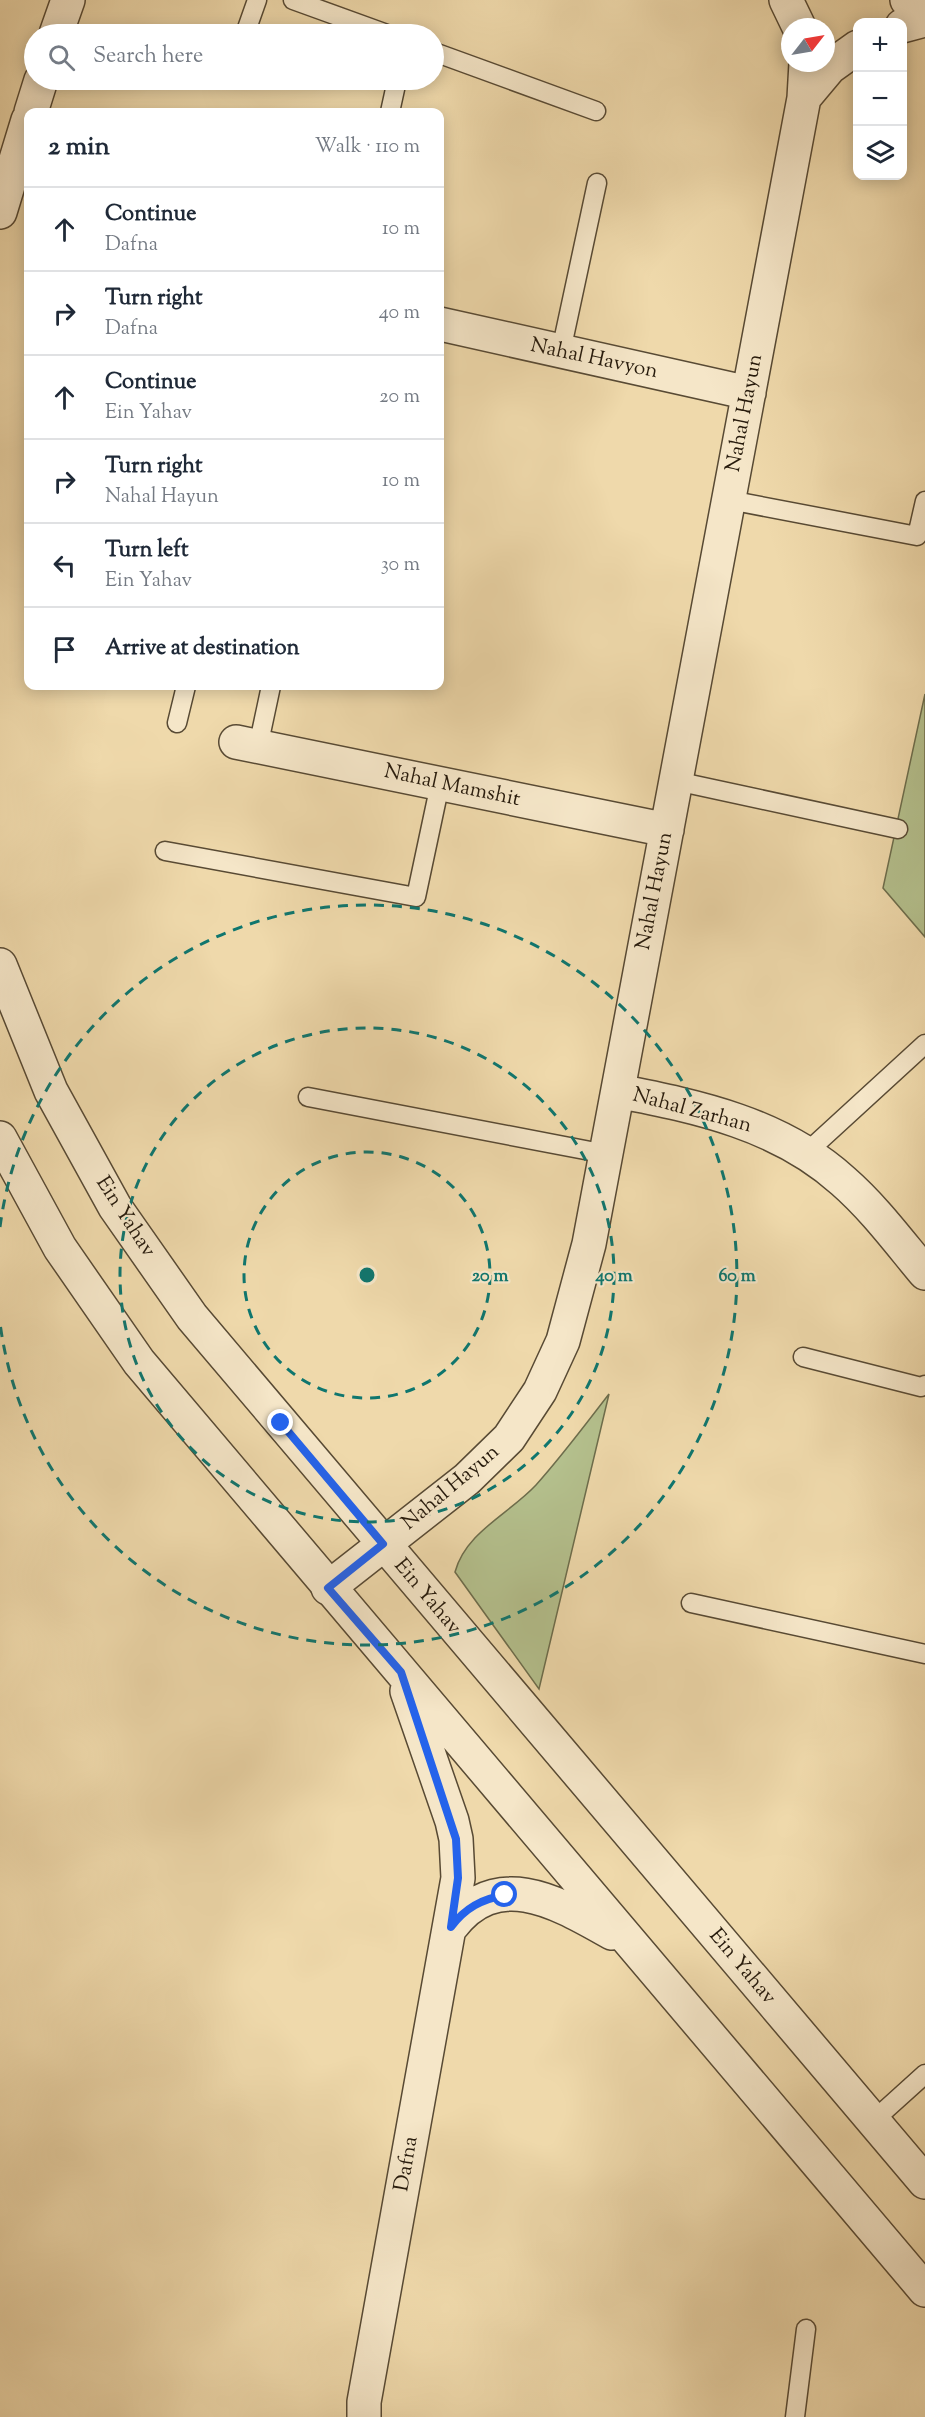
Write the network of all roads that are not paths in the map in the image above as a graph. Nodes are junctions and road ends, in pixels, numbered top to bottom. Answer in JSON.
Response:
{"nodes":[{"id":1,"x":68,"y":0,"type":"edge"},
{"id":2,"x":257,"y":0,"type":"edge"},
{"id":3,"x":293,"y":0,"type":"edge"},
{"id":4,"x":786,"y":0,"type":"edge"},
{"id":5,"x":907,"y":0,"type":"edge"},
{"id":6,"x":925,"y":6,"type":"edge"},
{"id":7,"x":795,"y":18,"type":"edge"},
{"id":8,"x":925,"y":20,"type":"edge"},
{"id":9,"x":60,"y":24,"type":"edge"},
{"id":10,"x":248,"y":24,"type":"edge"},
{"id":11,"x":359,"y":24,"type":"edge"},
{"id":12,"x":907,"y":25,"type":"edge"},
{"id":13,"x":853,"y":51,"type":"edge"},
{"id":14,"x":444,"y":56,"type":"edge"},
{"id":15,"x":805,"y":72,"type":"edge"},
{"id":16,"x":38,"y":90,"type":"edge"},
{"id":17,"x":395,"y":90,"type":"edge"},
{"id":18,"x":804,"y":98,"type":"junction"},
{"id":19,"x":32,"y":108,"type":"edge"},
{"id":20,"x":391,"y":108,"type":"edge"},
{"id":21,"x":596,"y":111,"type":"dead end"},
{"id":22,"x":24,"y":133,"type":"edge"},
{"id":23,"x":597,"y":183,"type":"dead end"},
{"id":24,"x":0,"y":212,"type":"edge"},
{"id":25,"x":444,"y":325,"type":"edge"},
{"id":26,"x":561,"y":351,"type":"junction"},
{"id":27,"x":749,"y":393,"type":"junction"},
{"id":28,"x":729,"y":500,"type":"junction"},
{"id":29,"x":925,"y":501,"type":"edge"},
{"id":30,"x":185,"y":690,"type":"edge"},
{"id":31,"x":269,"y":690,"type":"edge"},
{"id":32,"x":177,"y":723,"type":"dead end"},
{"id":33,"x":247,"y":744,"type":"joint"},
{"id":34,"x":676,"y":781,"type":"junction"},
{"id":35,"x":440,"y":784,"type":"junction"},
{"id":36,"x":898,"y":829,"type":"dead end"},
{"id":37,"x":667,"y":830,"type":"junction"},
{"id":38,"x":165,"y":851,"type":"dead end"},
{"id":39,"x":0,"y":965,"type":"edge"},
{"id":40,"x":925,"y":1044,"type":"edge"},
{"id":41,"x":618,"y":1091,"type":"junction"},
{"id":42,"x":308,"y":1097,"type":"dead end"},
{"id":43,"x":0,"y":1138,"type":"edge"},
{"id":44,"x":806,"y":1153,"type":"junction"},
{"id":45,"x":606,"y":1154,"type":"junction"},
{"id":46,"x":925,"y":1273,"type":"edge"},
{"id":47,"x":803,"y":1358,"type":"dead end"},
{"id":48,"x":925,"y":1386,"type":"edge"},
{"id":49,"x":383,"y":1544,"type":"junction"},
{"id":50,"x":328,"y":1588,"type":"junction"},
{"id":51,"x":691,"y":1603,"type":"dead end"},
{"id":52,"x":925,"y":1654,"type":"edge"},
{"id":53,"x":401,"y":1672,"type":"junction"},
{"id":54,"x":451,"y":1927,"type":"junction"},
{"id":55,"x":632,"y":1945,"type":"junction"},
{"id":56,"x":925,"y":2074,"type":"edge"},
{"id":57,"x":873,"y":2121,"type":"junction"},
{"id":58,"x":925,"y":2182,"type":"edge"},
{"id":59,"x":925,"y":2290,"type":"edge"},
{"id":60,"x":806,"y":2329,"type":"dead end"},
{"id":61,"x":362,"y":2412,"type":"edge"},
{"id":62,"x":795,"y":2417,"type":"edge"}],
"edges":[{"from":1,"to":9,"type":"street"},
{"from":2,"to":10,"type":"lane"},
{"from":3,"to":11,"type":"lane"},
{"from":4,"to":7,"type":"street"},
{"from":5,"to":6,"type":"street"},
{"from":8,"to":12,"type":"street"},
{"from":13,"to":18,"type":"street","name":"Nahal Hayun"},
{"from":14,"to":21,"type":"lane"},
{"from":15,"to":18,"type":"street","name":"Nahal Hayun"},
{"from":16,"to":19,"type":"street"},
{"from":17,"to":20,"type":"lane"},
{"from":18,"to":27,"type":"street","name":"Nahal Hayun"},
{"from":22,"to":24,"type":"street"},
{"from":23,"to":26,"type":"lane"},
{"from":25,"to":26,"type":"street","name":"Nahal Havyon"},
{"from":26,"to":27,"type":"street","name":"Nahal Havyon"},
{"from":27,"to":28,"type":"street","name":"Nahal Hayun"},
{"from":28,"to":29,"type":"lane"},
{"from":28,"to":34,"type":"street","name":"Nahal Hayun"},
{"from":30,"to":32,"type":"lane"},
{"from":31,"to":33,"type":"lane"},
{"from":33,"to":35,"type":"street","name":"Nahal Mamshit"},
{"from":34,"to":36,"type":"lane"},
{"from":34,"to":37,"type":"street","name":"Nahal Hayun"},
{"from":35,"to":37,"type":"street","name":"Nahal Mamshit"},
{"from":35,"to":38,"type":"lane"},
{"from":37,"to":41,"type":"street","name":"Nahal Hayun"},
{"from":39,"to":49,"type":"street","name":"Ein Yahav"},
{"from":40,"to":44,"type":"lane"},
{"from":41,"to":44,"type":"street","name":"Nahal Zarhan"},
{"from":41,"to":45,"type":"street","name":"Nahal Hayun"},
{"from":42,"to":45,"type":"lane"},
{"from":43,"to":50,"type":"street"},
{"from":44,"to":46,"type":"street","name":"Nahal Zarhan"},
{"from":45,"to":49,"type":"street","name":"Nahal Hayun"},
{"from":47,"to":48,"type":"lane"},
{"from":49,"to":50,"type":"street","name":"Nahal Hayun"},
{"from":49,"to":57,"type":"street","name":"Ein Yahav"},
{"from":50,"to":53,"type":"street"},
{"from":51,"to":52,"type":"lane"},
{"from":53,"to":54,"type":"street","name":"Dafna"},
{"from":53,"to":55,"type":"street"},
{"from":54,"to":55,"type":"street"},
{"from":54,"to":61,"type":"street","name":"Dafna"},
{"from":55,"to":59,"type":"street"},
{"from":56,"to":57,"type":"lane"},
{"from":57,"to":58,"type":"street","name":"Ein Yahav"},
{"from":60,"to":62,"type":"lane"}]}
